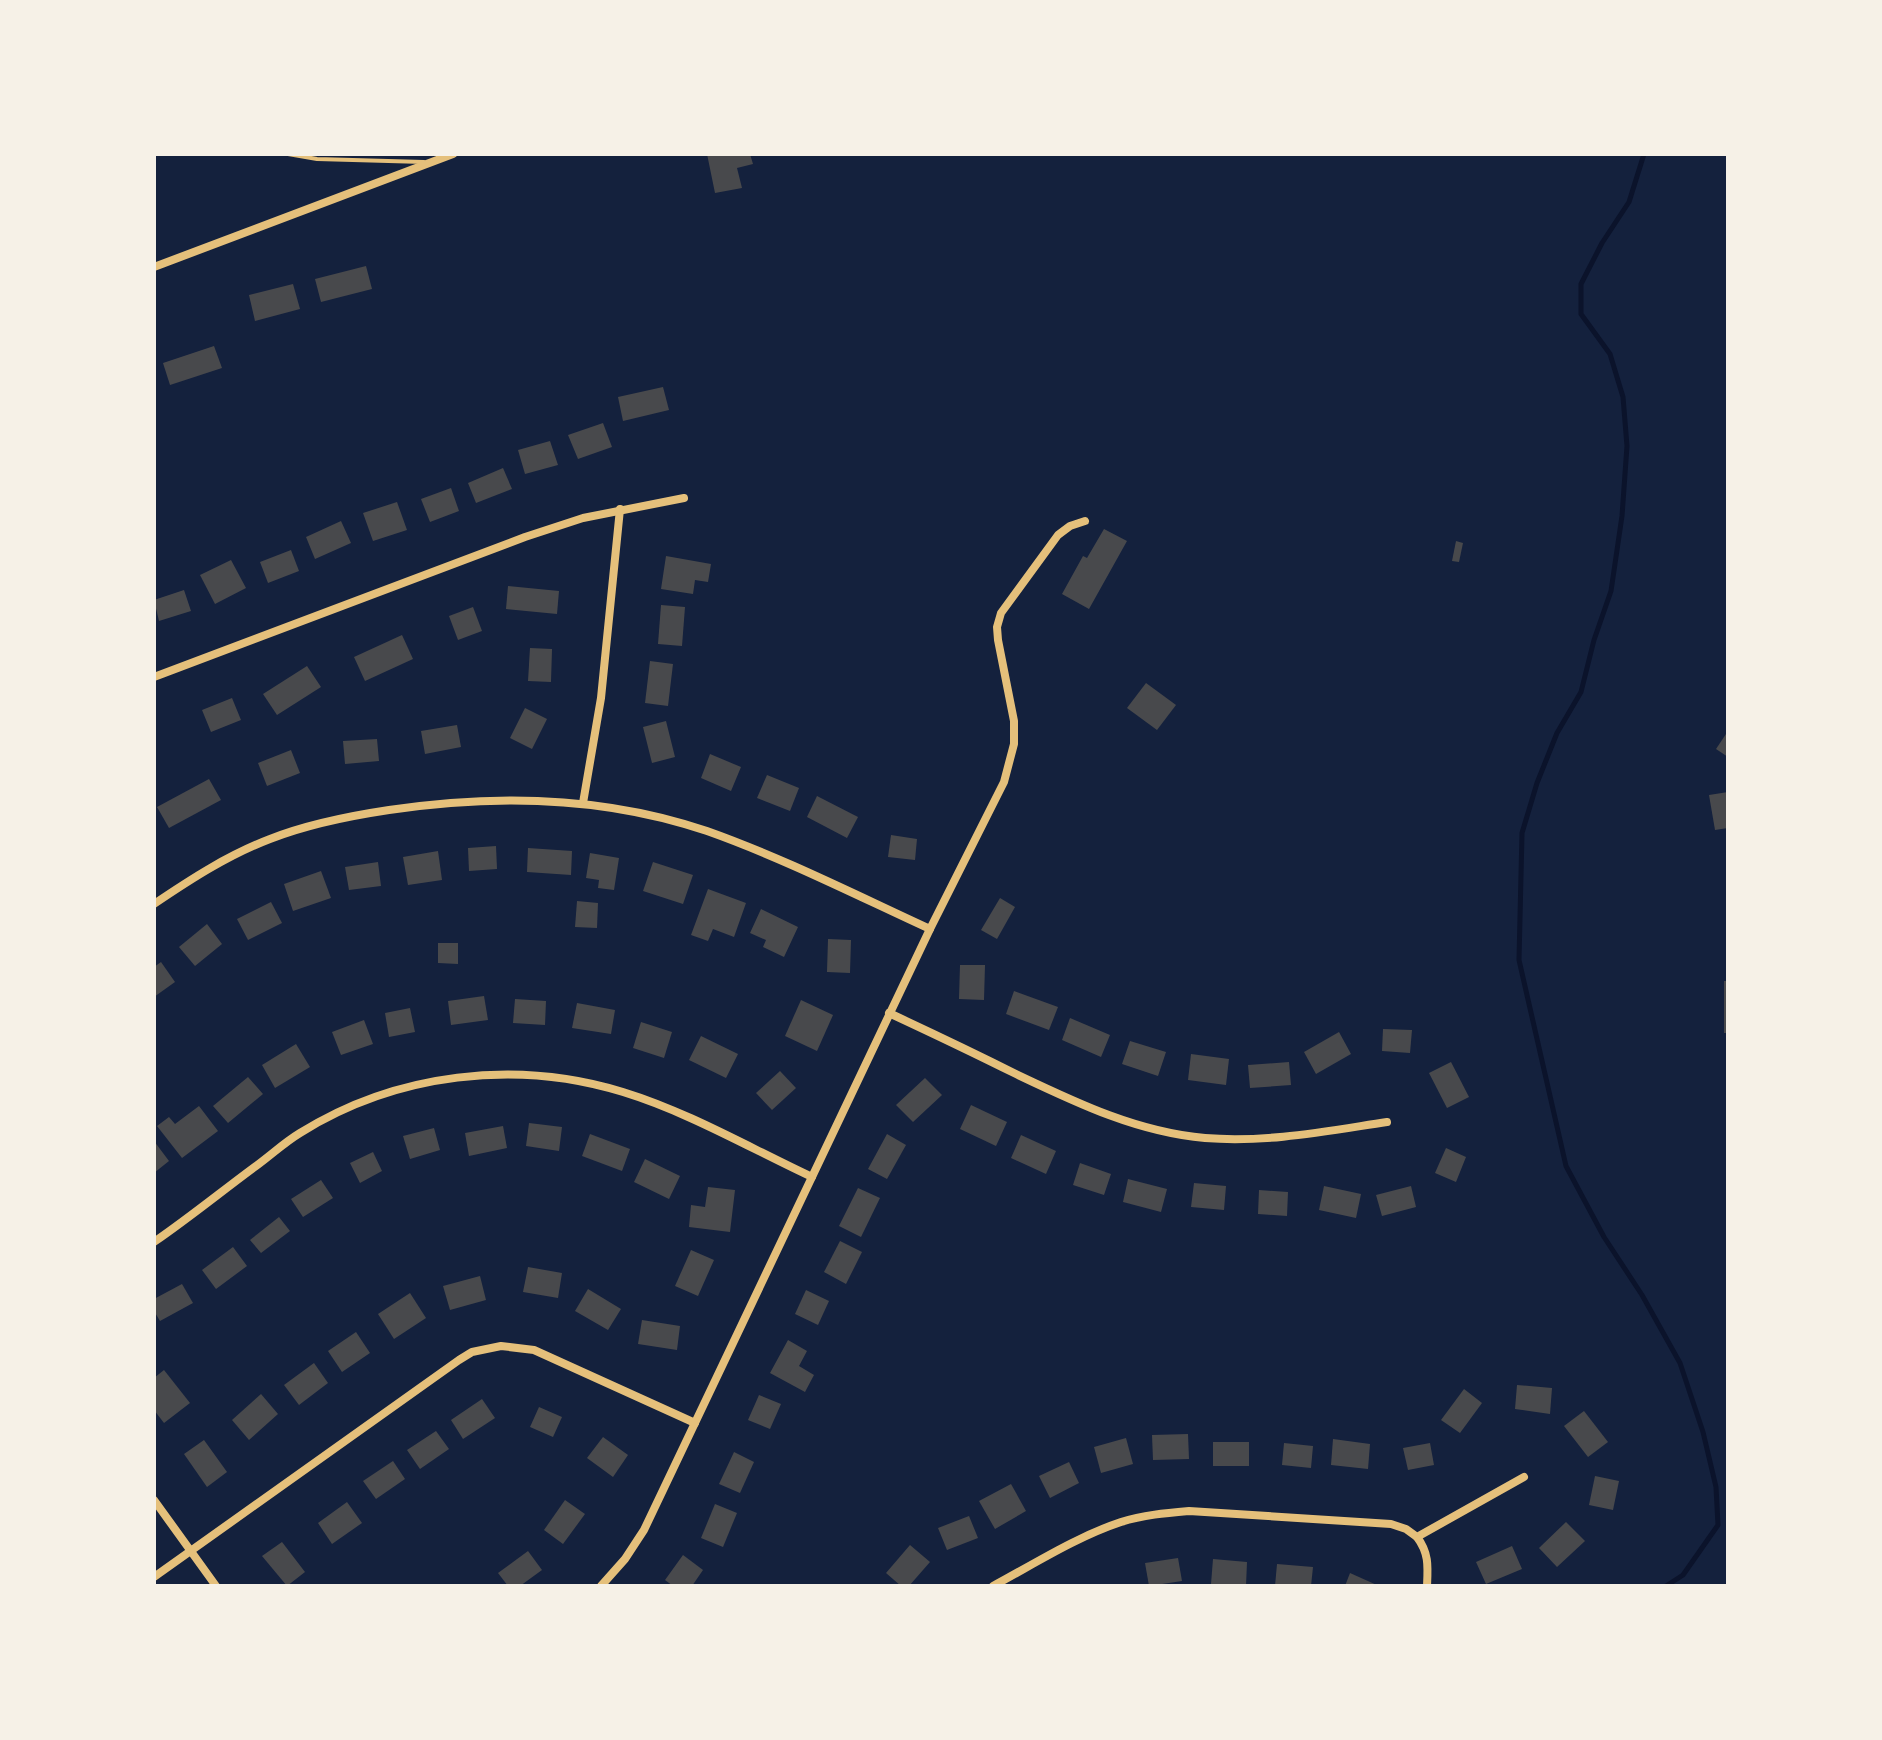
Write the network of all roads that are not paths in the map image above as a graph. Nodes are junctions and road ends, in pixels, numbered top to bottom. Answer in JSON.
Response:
{"nodes":[{"id":1,"x":288,"y":154,"type":"edge"},
{"id":2,"x":453,"y":154,"type":"edge"},
{"id":3,"x":430,"y":162,"type":"junction"},
{"id":4,"x":154,"y":267,"type":"edge"},
{"id":5,"x":684,"y":498,"type":"dead end"},
{"id":6,"x":620,"y":509,"type":"junction"},
{"id":7,"x":1085,"y":521,"type":"dead end"},
{"id":8,"x":154,"y":677,"type":"edge"},
{"id":9,"x":583,"y":803,"type":"junction"},
{"id":10,"x":154,"y":904,"type":"edge"},
{"id":11,"x":930,"y":929,"type":"junction"},
{"id":12,"x":889,"y":1013,"type":"junction"},
{"id":13,"x":1387,"y":1122,"type":"dead end"},
{"id":14,"x":812,"y":1177,"type":"junction"},
{"id":15,"x":154,"y":1242,"type":"edge"},
{"id":16,"x":695,"y":1423,"type":"junction"},
{"id":17,"x":1524,"y":1477,"type":"dead end"},
{"id":18,"x":154,"y":1500,"type":"edge"},
{"id":19,"x":1417,"y":1537,"type":"junction"},
{"id":20,"x":190,"y":1550,"type":"junction"},
{"id":21,"x":154,"y":1577,"type":"edge"},
{"id":22,"x":216,"y":1586,"type":"edge"},
{"id":23,"x":601,"y":1586,"type":"edge"},
{"id":24,"x":993,"y":1586,"type":"edge"},
{"id":25,"x":1427,"y":1586,"type":"edge"}],
"edges":[{"from":1,"to":3,"type":"lane"},
{"from":2,"to":3,"type":"street"},
{"from":3,"to":4,"type":"street"},
{"from":5,"to":6,"type":"street"},
{"from":6,"to":8,"type":"street"},
{"from":6,"to":9,"type":"street"},
{"from":7,"to":11,"type":"street"},
{"from":9,"to":10,"type":"street"},
{"from":9,"to":11,"type":"street"},
{"from":11,"to":12,"type":"street"},
{"from":12,"to":13,"type":"street"},
{"from":12,"to":14,"type":"street"},
{"from":14,"to":15,"type":"street"},
{"from":14,"to":16,"type":"street"},
{"from":16,"to":20,"type":"street"},
{"from":16,"to":23,"type":"street"},
{"from":17,"to":19,"type":"street"},
{"from":18,"to":20,"type":"street"},
{"from":19,"to":24,"type":"street"},
{"from":19,"to":25,"type":"street"},
{"from":20,"to":21,"type":"street"},
{"from":20,"to":22,"type":"street"}]}
